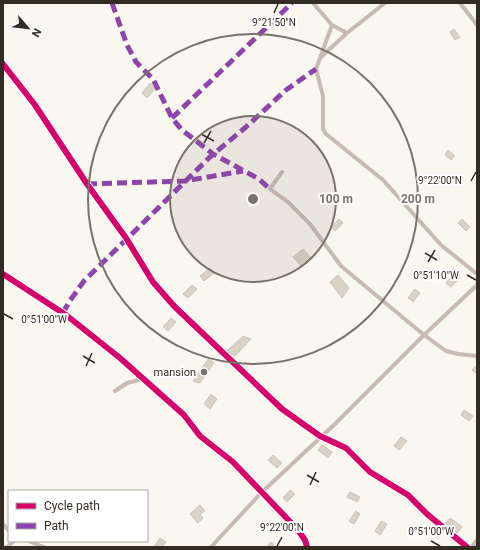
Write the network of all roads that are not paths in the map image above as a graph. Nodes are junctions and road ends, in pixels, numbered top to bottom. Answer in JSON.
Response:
{"nodes":[{"id":1,"x":314,"y":3,"type":"edge"},
{"id":2,"x":385,"y":3,"type":"edge"},
{"id":3,"x":460,"y":3,"type":"edge"},
{"id":4,"x":332,"y":25,"type":"junction"},
{"id":5,"x":477,"y":25,"type":"edge"},
{"id":6,"x":347,"y":33,"type":"junction"},
{"id":7,"x":318,"y":60,"type":"junction"},
{"id":8,"x":3,"y":64,"type":"edge"},
{"id":9,"x":282,"y":172,"type":"dead end"},
{"id":10,"x":3,"y":274,"type":"edge"},
{"id":11,"x":477,"y":274,"type":"edge"},
{"id":12,"x":477,"y":285,"type":"edge"},
{"id":13,"x":424,"y":335,"type":"junction"},
{"id":14,"x":477,"y":356,"type":"edge"},
{"id":15,"x":144,"y":379,"type":"junction"},
{"id":16,"x":115,"y":391,"type":"dead end"},
{"id":17,"x":320,"y":436,"type":"junction"},
{"id":18,"x":261,"y":493,"type":"junction"},
{"id":19,"x":477,"y":540,"type":"edge"},
{"id":20,"x":31,"y":542,"type":"edge"},
{"id":21,"x":44,"y":547,"type":"edge"},
{"id":22,"x":211,"y":547,"type":"edge"},
{"id":23,"x":307,"y":547,"type":"edge"},
{"id":24,"x":467,"y":547,"type":"edge"},
{"id":25,"x":472,"y":547,"type":"edge"}],
"edges":[{"from":1,"to":4,"type":"street"},
{"from":2,"to":6,"type":"street"},
{"from":3,"to":5,"type":"street"},
{"from":4,"to":6,"type":"street"},
{"from":4,"to":7,"type":"street"},
{"from":6,"to":7,"type":"street"},
{"from":7,"to":11,"type":"street"},
{"from":8,"to":17,"type":"street"},
{"from":9,"to":13,"type":"street"},
{"from":10,"to":15,"type":"street"},
{"from":12,"to":13,"type":"street"},
{"from":13,"to":14,"type":"street"},
{"from":13,"to":17,"type":"street"},
{"from":15,"to":16,"type":"street"},
{"from":15,"to":18,"type":"street"},
{"from":17,"to":18,"type":"street"},
{"from":17,"to":24,"type":"street"},
{"from":18,"to":22,"type":"street"},
{"from":18,"to":23,"type":"street"},
{"from":19,"to":25,"type":"street"},
{"from":20,"to":21,"type":"street"}]}
